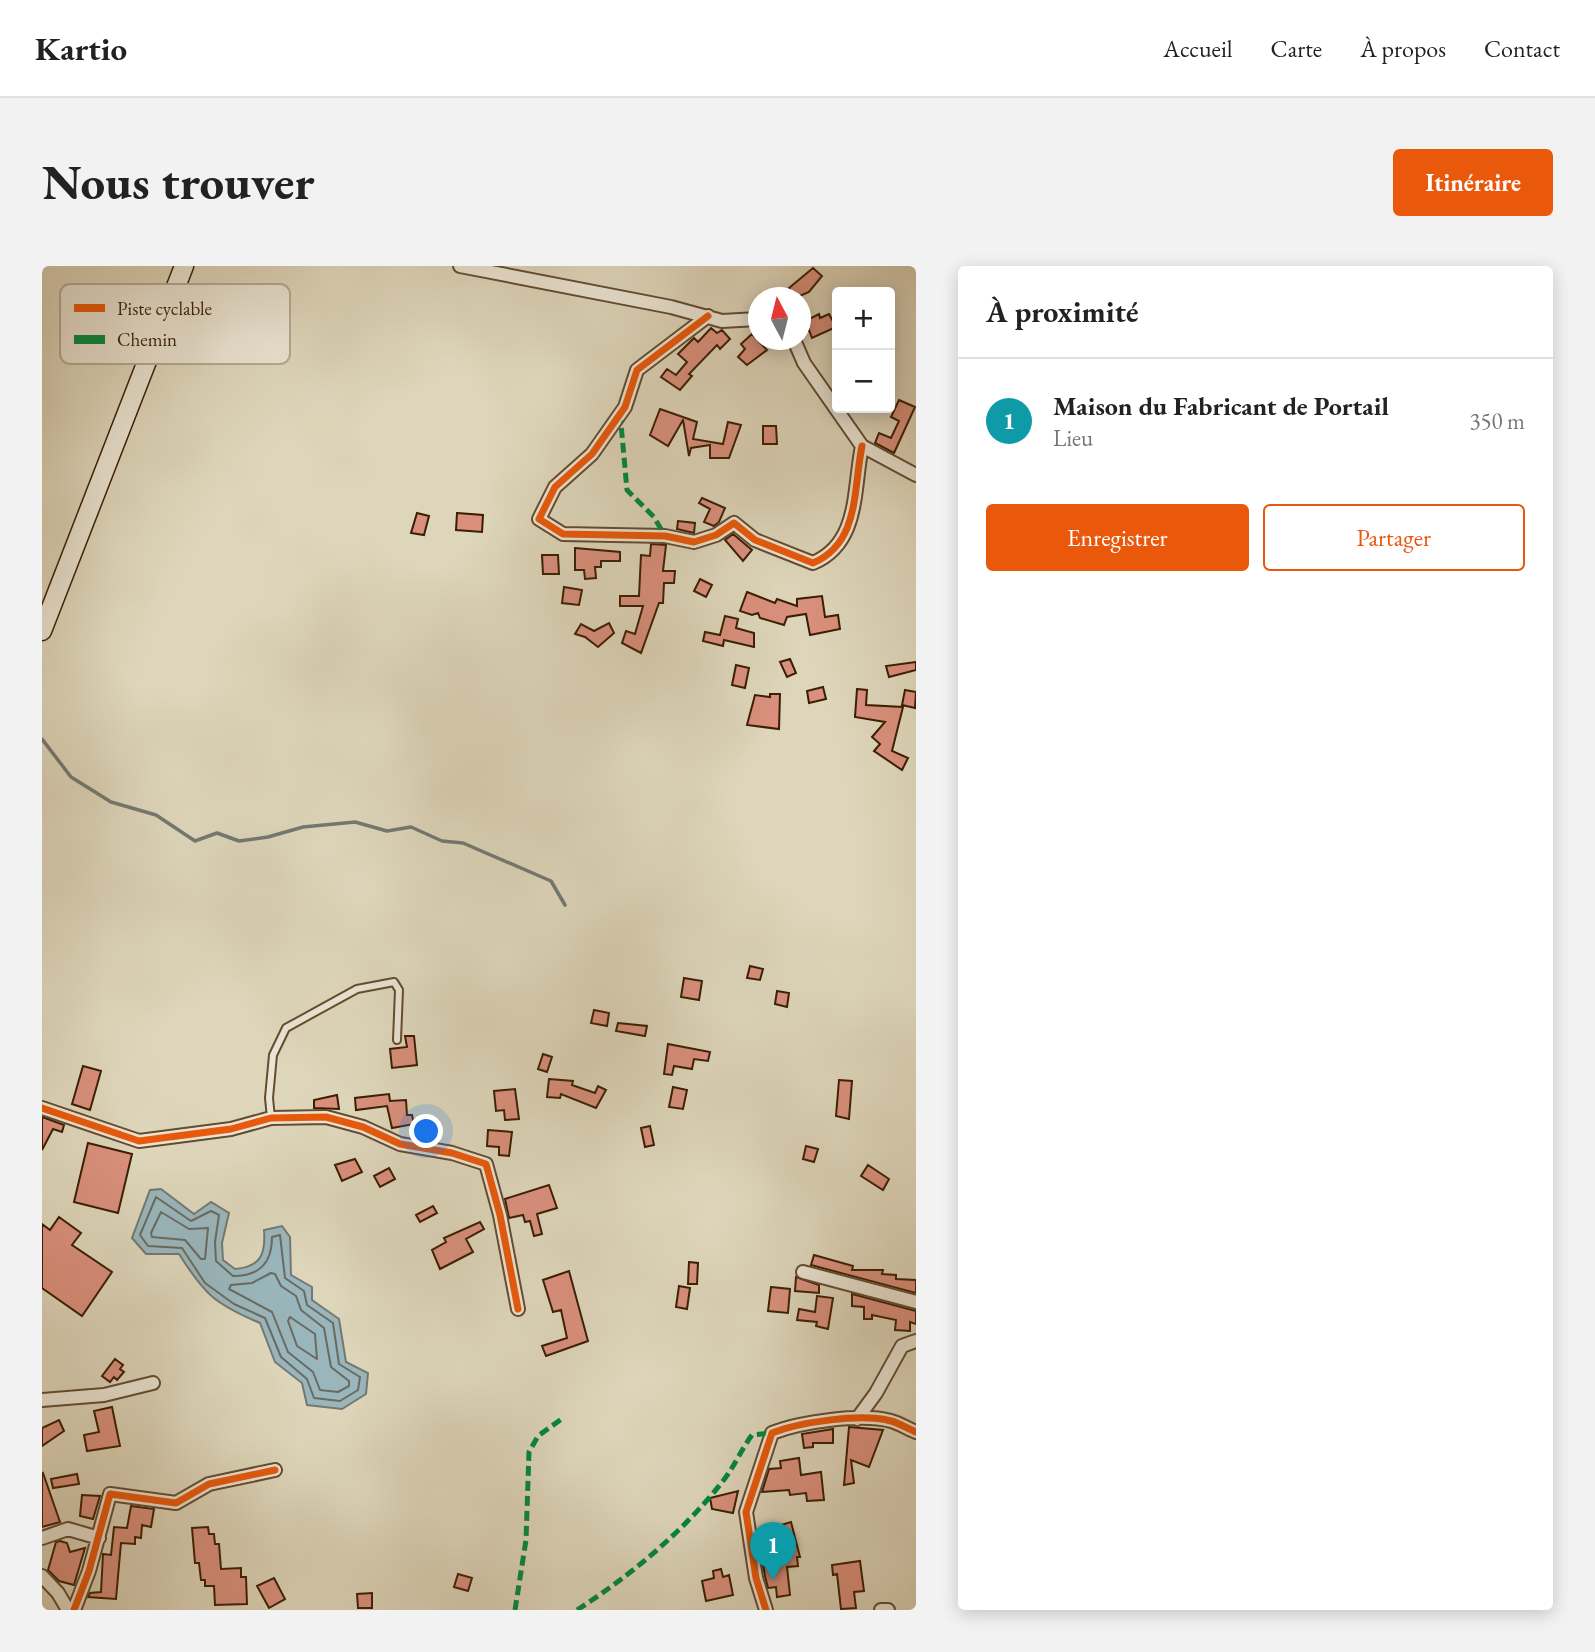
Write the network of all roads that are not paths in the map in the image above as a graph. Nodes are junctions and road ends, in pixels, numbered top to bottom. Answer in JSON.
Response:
{"nodes":[{"id":1,"x":184,"y":266,"type":"edge"},
{"id":2,"x":460,"y":266,"type":"edge"},
{"id":3,"x":177,"y":284,"type":"edge"},
{"id":4,"x":708,"y":316,"type":"junction"},
{"id":5,"x":748,"y":320,"type":"edge"},
{"id":6,"x":798,"y":350,"type":"edge"},
{"id":7,"x":146,"y":364,"type":"edge"},
{"id":8,"x":862,"y":446,"type":"junction"},
{"id":9,"x":916,"y":475,"type":"edge"},
{"id":10,"x":42,"y":631,"type":"edge"},
{"id":11,"x":397,"y":1040,"type":"dead end"},
{"id":12,"x":42,"y":1108,"type":"edge"},
{"id":13,"x":271,"y":1118,"type":"junction"},
{"id":14,"x":803,"y":1272,"type":"dead end"},
{"id":15,"x":916,"y":1302,"type":"edge"},
{"id":16,"x":518,"y":1309,"type":"dead end"},
{"id":17,"x":916,"y":1341,"type":"edge"},
{"id":18,"x":153,"y":1383,"type":"dead end"},
{"id":19,"x":42,"y":1400,"type":"edge"},
{"id":20,"x":857,"y":1419,"type":"junction"},
{"id":21,"x":916,"y":1432,"type":"edge"},
{"id":22,"x":275,"y":1470,"type":"dead end"},
{"id":23,"x":42,"y":1538,"type":"edge"},
{"id":24,"x":99,"y":1538,"type":"junction"},
{"id":25,"x":42,"y":1576,"type":"edge"},
{"id":26,"x":68,"y":1610,"type":"edge"},
{"id":27,"x":74,"y":1610,"type":"edge"},
{"id":28,"x":766,"y":1610,"type":"edge"},
{"id":29,"x":881,"y":1610,"type":"edge"},
{"id":30,"x":888,"y":1610,"type":"edge"}],
"edges":[{"from":1,"to":3,"type":"main road"},
{"from":2,"to":4,"type":"street"},
{"from":4,"to":5,"type":"street"},
{"from":4,"to":8,"type":"street"},
{"from":6,"to":8,"type":"street"},
{"from":7,"to":10,"type":"main road"},
{"from":8,"to":9,"type":"street"},
{"from":11,"to":13,"type":"lane"},
{"from":12,"to":13,"type":"street"},
{"from":13,"to":16,"type":"street"},
{"from":14,"to":15,"type":"street"},
{"from":17,"to":20,"type":"street"},
{"from":18,"to":19,"type":"street"},
{"from":20,"to":21,"type":"street"},
{"from":20,"to":28,"type":"street"},
{"from":22,"to":24,"type":"street"},
{"from":23,"to":24,"type":"street"},
{"from":24,"to":27,"type":"street"},
{"from":25,"to":26,"type":"street"},
{"from":29,"to":30,"type":"street"}]}
